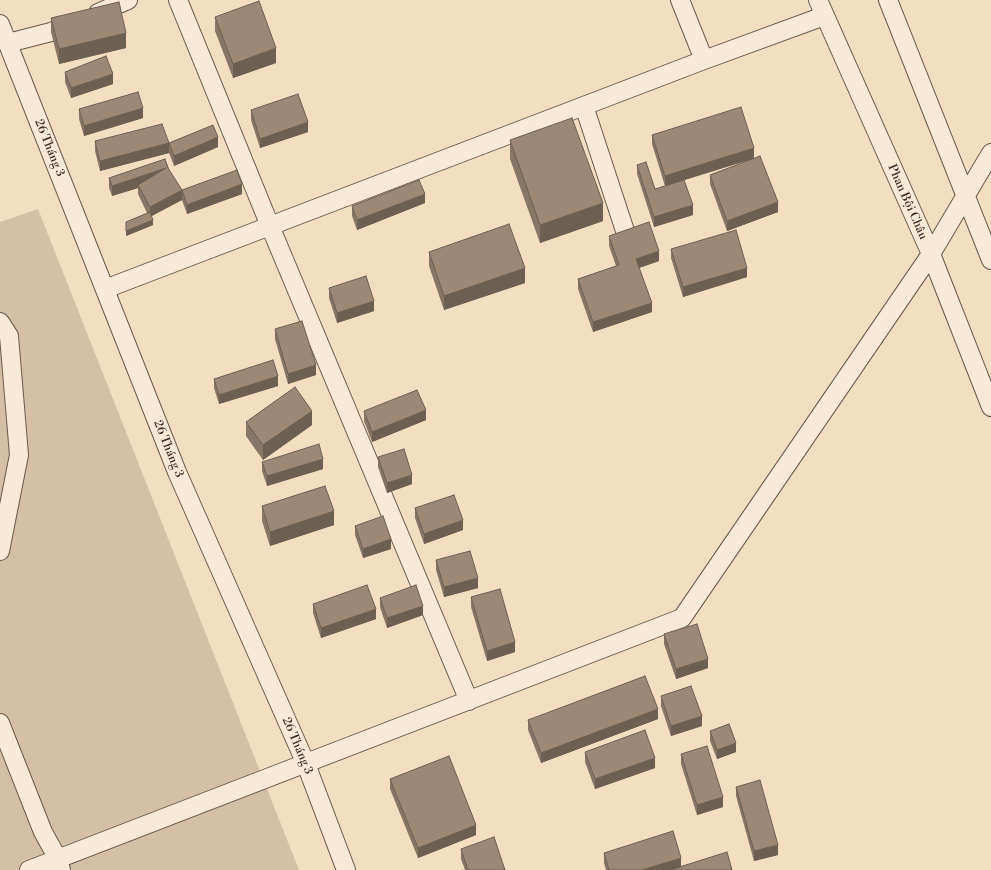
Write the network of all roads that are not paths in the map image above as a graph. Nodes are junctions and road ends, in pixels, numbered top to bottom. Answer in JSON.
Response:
{"nodes":[{"id":1,"x":128,"y":0,"type":"edge"},
{"id":2,"x":178,"y":0,"type":"edge"},
{"id":3,"x":680,"y":0,"type":"edge"},
{"id":4,"x":888,"y":0,"type":"edge"},
{"id":5,"x":821,"y":8,"type":"edge"},
{"id":6,"x":0,"y":24,"type":"edge"},
{"id":7,"x":8,"y":43,"type":"junction"},
{"id":8,"x":704,"y":60,"type":"junction"},
{"id":9,"x":584,"y":106,"type":"junction"},
{"id":10,"x":991,"y":152,"type":"edge"},
{"id":11,"x":965,"y":195,"type":"junction"},
{"id":12,"x":270,"y":226,"type":"junction"},
{"id":13,"x":627,"y":237,"type":"edge"},
{"id":14,"x":930,"y":254,"type":"junction"},
{"id":15,"x":991,"y":260,"type":"edge"},
{"id":16,"x":105,"y":289,"type":"junction"},
{"id":17,"x":0,"y":322,"type":"edge"},
{"id":18,"x":991,"y":406,"type":"edge"},
{"id":19,"x":0,"y":551,"type":"edge"},
{"id":20,"x":469,"y":701,"type":"junction"},
{"id":21,"x":0,"y":723,"type":"edge"},
{"id":22,"x":306,"y":764,"type":"junction"},
{"id":23,"x":60,"y":865,"type":"edge"},
{"id":24,"x":29,"y":870,"type":"edge"},
{"id":25,"x":346,"y":870,"type":"edge"}],
"edges":[{"from":1,"to":7,"type":"street"},
{"from":2,"to":12,"type":"street"},
{"from":3,"to":8,"type":"street"},
{"from":4,"to":11,"type":"street"},
{"from":5,"to":8,"type":"street"},
{"from":5,"to":14,"type":"street","name":"Phan Bội Châu"},
{"from":6,"to":7,"type":"street","name":"26 Tháng 3"},
{"from":7,"to":16,"type":"street","name":"26 Tháng 3"},
{"from":8,"to":9,"type":"street"},
{"from":9,"to":12,"type":"street"},
{"from":9,"to":13,"type":"street"},
{"from":10,"to":11,"type":"street"},
{"from":11,"to":14,"type":"street"},
{"from":11,"to":15,"type":"street"},
{"from":12,"to":16,"type":"street"},
{"from":12,"to":20,"type":"street"},
{"from":14,"to":18,"type":"street","name":"Phan Bội Châu"},
{"from":14,"to":20,"type":"street"},
{"from":16,"to":22,"type":"street","name":"26 Tháng 3"},
{"from":17,"to":19,"type":"street"},
{"from":20,"to":22,"type":"street"},
{"from":21,"to":23,"type":"street"},
{"from":22,"to":23,"type":"street"},
{"from":22,"to":25,"type":"street","name":"26 Tháng 3"},
{"from":23,"to":24,"type":"street"}]}
